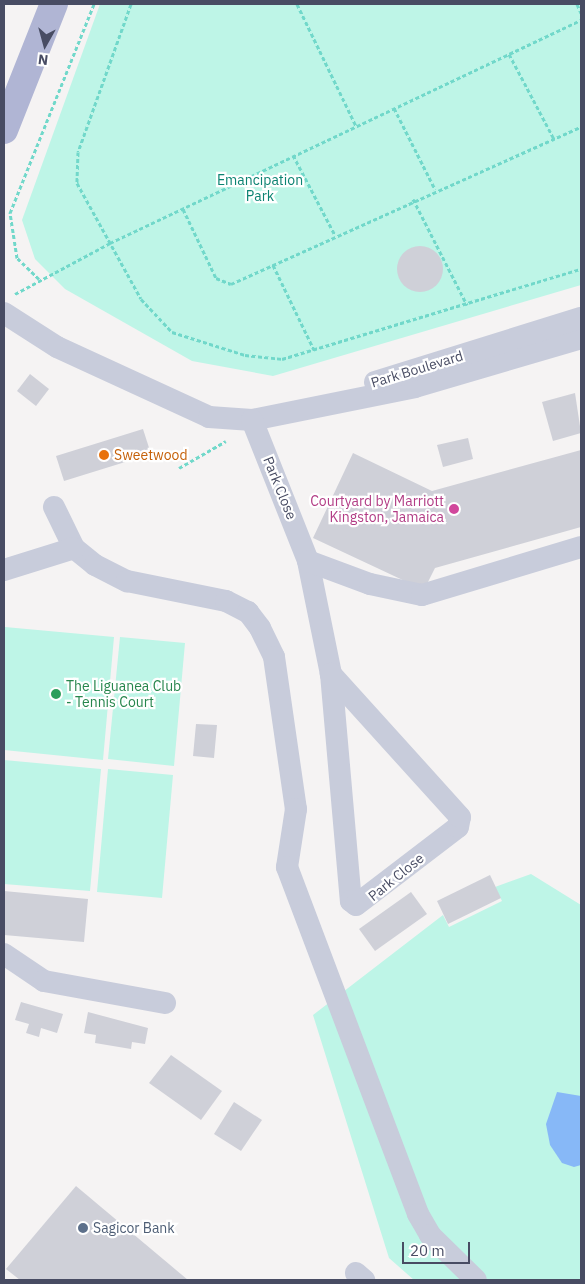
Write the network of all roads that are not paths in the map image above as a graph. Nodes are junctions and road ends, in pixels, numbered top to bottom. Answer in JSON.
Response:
{"nodes":[{"id":1,"x":54,"y":4,"type":"edge"},
{"id":2,"x":4,"y":130,"type":"edge"},
{"id":3,"x":7,"y":304,"type":"edge"},
{"id":4,"x":581,"y":318,"type":"edge"},
{"id":5,"x":581,"y":338,"type":"edge"},
{"id":6,"x":252,"y":420,"type":"junction"},
{"id":7,"x":54,"y":507,"type":"dead end"},
{"id":8,"x":581,"y":547,"type":"edge"},
{"id":9,"x":74,"y":548,"type":"junction"},
{"id":10,"x":308,"y":561,"type":"junction"},
{"id":11,"x":4,"y":570,"type":"edge"},
{"id":12,"x":330,"y":674,"type":"junction"},
{"id":13,"x":4,"y":954,"type":"edge"},
{"id":14,"x":165,"y":1003,"type":"dead end"},
{"id":15,"x":476,"y":1280,"type":"edge"}],
"edges":[{"from":1,"to":2,"type":"main road"},
{"from":3,"to":6,"type":"street","name":"Park Boulevard"},
{"from":4,"to":6,"type":"street","name":"Park Boulevard"},
{"from":5,"to":6,"type":"street","name":"Park Boulevard"},
{"from":6,"to":10,"type":"street","name":"Park Close"},
{"from":7,"to":9,"type":"street"},
{"from":8,"to":10,"type":"street"},
{"from":9,"to":11,"type":"street"},
{"from":9,"to":15,"type":"street"},
{"from":10,"to":12,"type":"street","name":"Park Close"},
{"from":12,"to":12,"type":"street","name":"Park Close"},
{"from":13,"to":14,"type":"street"}]}
